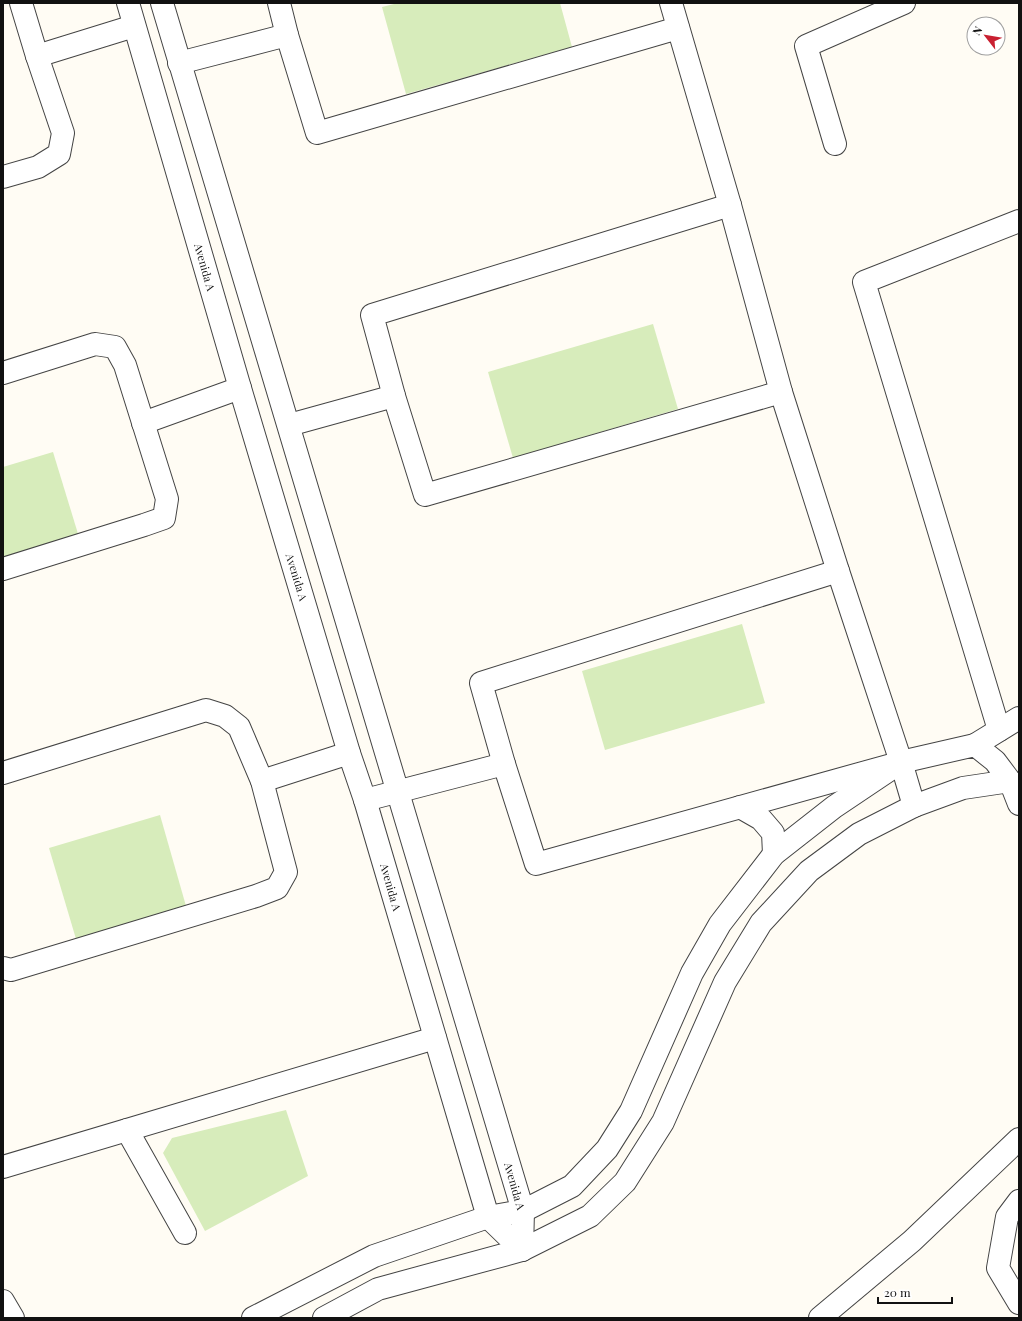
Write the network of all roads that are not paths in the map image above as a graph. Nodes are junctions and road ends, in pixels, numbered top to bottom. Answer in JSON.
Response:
{"nodes":[{"id":1,"x":21,"y":3,"type":"edge"},
{"id":2,"x":128,"y":3,"type":"edge"},
{"id":3,"x":162,"y":3,"type":"edge"},
{"id":4,"x":279,"y":3,"type":"edge"},
{"id":5,"x":671,"y":3,"type":"edge"},
{"id":6,"x":904,"y":3,"type":"edge"},
{"id":7,"x":678,"y":28,"type":"junction"},
{"id":8,"x":287,"y":35,"type":"junction"},
{"id":9,"x":137,"y":36,"type":"junction"},
{"id":10,"x":172,"y":37,"type":"junction"},
{"id":11,"x":37,"y":56,"type":"junction"},
{"id":12,"x":179,"y":63,"type":"junction"},
{"id":13,"x":835,"y":144,"type":"dead end"},
{"id":14,"x":3,"y":177,"type":"edge"},
{"id":15,"x":730,"y":205,"type":"junction"},
{"id":16,"x":1019,"y":221,"type":"edge"},
{"id":17,"x":3,"y":373,"type":"edge"},
{"id":18,"x":240,"y":388,"type":"junction"},
{"id":19,"x":781,"y":392,"type":"junction"},
{"id":20,"x":394,"y":396,"type":"junction"},
{"id":21,"x":143,"y":423,"type":"junction"},
{"id":22,"x":288,"y":425,"type":"junction"},
{"id":23,"x":3,"y":569,"type":"edge"},
{"id":24,"x":838,"y":572,"type":"junction"},
{"id":25,"x":1019,"y":718,"type":"edge"},
{"id":26,"x":999,"y":730,"type":"junction"},
{"id":27,"x":975,"y":745,"type":"junction"},
{"id":28,"x":349,"y":753,"type":"junction"},
{"id":29,"x":901,"y":762,"type":"junction"},
{"id":30,"x":504,"y":764,"type":"junction"},
{"id":31,"x":3,"y":773,"type":"edge"},
{"id":32,"x":262,"y":781,"type":"junction"},
{"id":33,"x":1010,"y":781,"type":"junction"},
{"id":34,"x":397,"y":791,"type":"junction"},
{"id":35,"x":365,"y":800,"type":"junction"},
{"id":36,"x":1019,"y":804,"type":"edge"},
{"id":37,"x":914,"y":806,"type":"junction"},
{"id":38,"x":740,"y":807,"type":"junction"},
{"id":39,"x":774,"y":854,"type":"junction"},
{"id":40,"x":3,"y":968,"type":"edge"},
{"id":41,"x":435,"y":1038,"type":"junction"},
{"id":42,"x":127,"y":1130,"type":"junction"},
{"id":43,"x":1019,"y":1138,"type":"edge"},
{"id":44,"x":3,"y":1167,"type":"edge"},
{"id":45,"x":1019,"y":1201,"type":"edge"},
{"id":46,"x":523,"y":1212,"type":"junction"},
{"id":47,"x":488,"y":1217,"type":"junction"},
{"id":48,"x":185,"y":1233,"type":"dead end"},
{"id":49,"x":522,"y":1250,"type":"junction"},
{"id":50,"x":3,"y":1301,"type":"edge"},
{"id":51,"x":1019,"y":1304,"type":"edge"},
{"id":52,"x":13,"y":1318,"type":"edge"},
{"id":53,"x":253,"y":1318,"type":"edge"},
{"id":54,"x":324,"y":1318,"type":"edge"},
{"id":55,"x":820,"y":1318,"type":"edge"}],
"edges":[{"from":1,"to":11,"type":"street"},
{"from":2,"to":9,"type":"street","name":"Avenida A"},
{"from":3,"to":10,"type":"street","name":"Avenida A"},
{"from":4,"to":8,"type":"street"},
{"from":5,"to":7,"type":"street"},
{"from":6,"to":13,"type":"street"},
{"from":7,"to":8,"type":"street"},
{"from":7,"to":15,"type":"street"},
{"from":8,"to":12,"type":"street"},
{"from":9,"to":10,"type":"street"},
{"from":9,"to":11,"type":"street"},
{"from":9,"to":18,"type":"street","name":"Avenida A"},
{"from":10,"to":12,"type":"street","name":"Avenida A"},
{"from":11,"to":14,"type":"street"},
{"from":12,"to":22,"type":"street","name":"Avenida A"},
{"from":15,"to":19,"type":"street"},
{"from":15,"to":20,"type":"street"},
{"from":16,"to":26,"type":"street"},
{"from":17,"to":21,"type":"street"},
{"from":18,"to":21,"type":"street"},
{"from":18,"to":28,"type":"street","name":"Avenida A"},
{"from":19,"to":20,"type":"street"},
{"from":19,"to":24,"type":"street"},
{"from":20,"to":22,"type":"street"},
{"from":21,"to":23,"type":"street"},
{"from":22,"to":34,"type":"street","name":"Avenida A"},
{"from":24,"to":29,"type":"street"},
{"from":24,"to":30,"type":"street"},
{"from":25,"to":26,"type":"street"},
{"from":26,"to":27,"type":"street"},
{"from":27,"to":29,"type":"street"},
{"from":27,"to":33,"type":"street"},
{"from":28,"to":32,"type":"street"},
{"from":28,"to":35,"type":"street","name":"Avenida A"},
{"from":29,"to":37,"type":"street"},
{"from":29,"to":38,"type":"street"},
{"from":29,"to":39,"type":"street"},
{"from":30,"to":34,"type":"street"},
{"from":30,"to":38,"type":"street"},
{"from":31,"to":32,"type":"street"},
{"from":32,"to":40,"type":"street"},
{"from":33,"to":36,"type":"street"},
{"from":33,"to":37,"type":"street"},
{"from":34,"to":35,"type":"street"},
{"from":34,"to":46,"type":"street","name":"Avenida A"},
{"from":35,"to":41,"type":"street","name":"Avenida A"},
{"from":37,"to":49,"type":"street"},
{"from":38,"to":39,"type":"street"},
{"from":39,"to":46,"type":"street"},
{"from":41,"to":42,"type":"street"},
{"from":41,"to":47,"type":"street","name":"Avenida A"},
{"from":42,"to":44,"type":"street"},
{"from":42,"to":48,"type":"street"},
{"from":43,"to":55,"type":"street"},
{"from":45,"to":51,"type":"street"},
{"from":46,"to":47,"type":"street"},
{"from":46,"to":49,"type":"street","name":"Avenida A"},
{"from":47,"to":49,"type":"street","name":"Avenida A"},
{"from":47,"to":53,"type":"street"},
{"from":49,"to":54,"type":"street"},
{"from":50,"to":52,"type":"street"}]}
